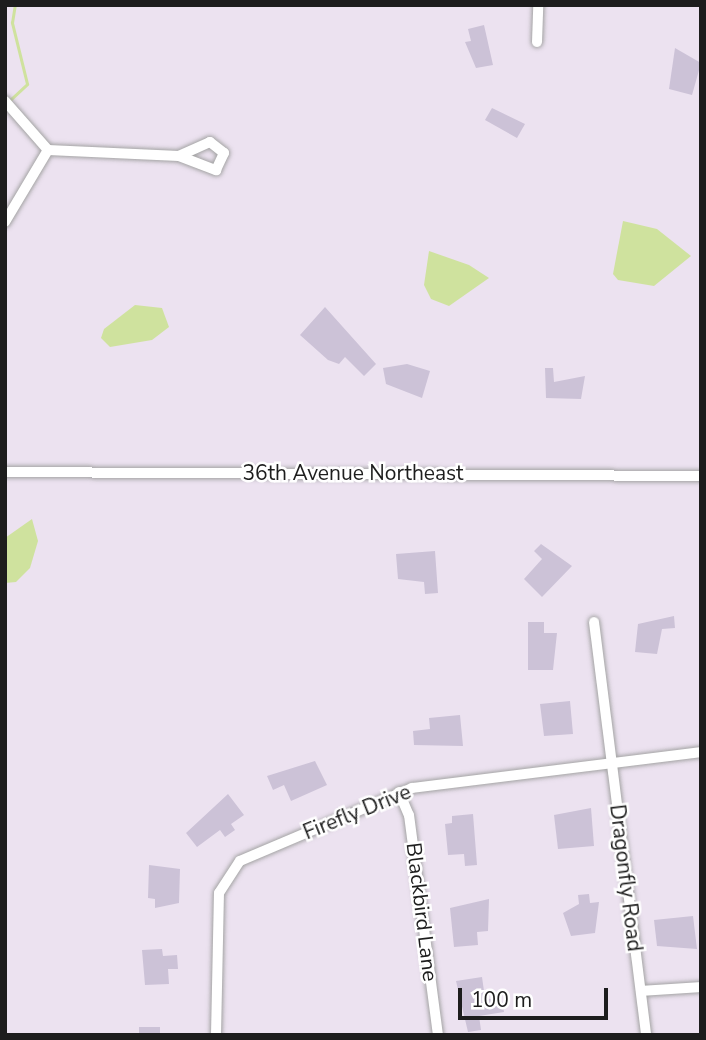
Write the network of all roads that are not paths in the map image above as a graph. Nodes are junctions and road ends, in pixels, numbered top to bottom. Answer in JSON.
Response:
{"nodes":[{"id":1,"x":538,"y":5,"type":"edge"},
{"id":2,"x":537,"y":42,"type":"dead end"},
{"id":3,"x":5,"y":101,"type":"edge"},
{"id":4,"x":48,"y":150,"type":"junction"},
{"id":5,"x":179,"y":156,"type":"dead end"},
{"id":6,"x":5,"y":222,"type":"edge"},
{"id":7,"x":5,"y":472,"type":"edge"},
{"id":8,"x":701,"y":477,"type":"edge"},
{"id":9,"x":594,"y":622,"type":"dead end"},
{"id":10,"x":701,"y":752,"type":"edge"},
{"id":11,"x":612,"y":762,"type":"junction"},
{"id":12,"x":399,"y":792,"type":"junction"},
{"id":13,"x":701,"y":987,"type":"edge"},
{"id":14,"x":641,"y":991,"type":"junction"},
{"id":15,"x":216,"y":1035,"type":"edge"},
{"id":16,"x":438,"y":1035,"type":"edge"},
{"id":17,"x":646,"y":1035,"type":"edge"}],
"edges":[{"from":1,"to":2,"type":"street"},
{"from":3,"to":4,"type":"street"},
{"from":4,"to":5,"type":"street"},
{"from":4,"to":6,"type":"street"},
{"from":7,"to":8,"type":"street","name":"36th Avenue Northeast"},
{"from":9,"to":11,"type":"street","name":"Dragonfly Road"},
{"from":10,"to":11,"type":"street","name":"Firefly Drive"},
{"from":11,"to":12,"type":"street","name":"Firefly Drive"},
{"from":11,"to":14,"type":"street","name":"Dragonfly Road"},
{"from":12,"to":15,"type":"street","name":"Firefly Drive"},
{"from":12,"to":16,"type":"street","name":"Blackbird Lane"},
{"from":13,"to":14,"type":"street"},
{"from":14,"to":17,"type":"street","name":"Dragonfly Road"}]}
